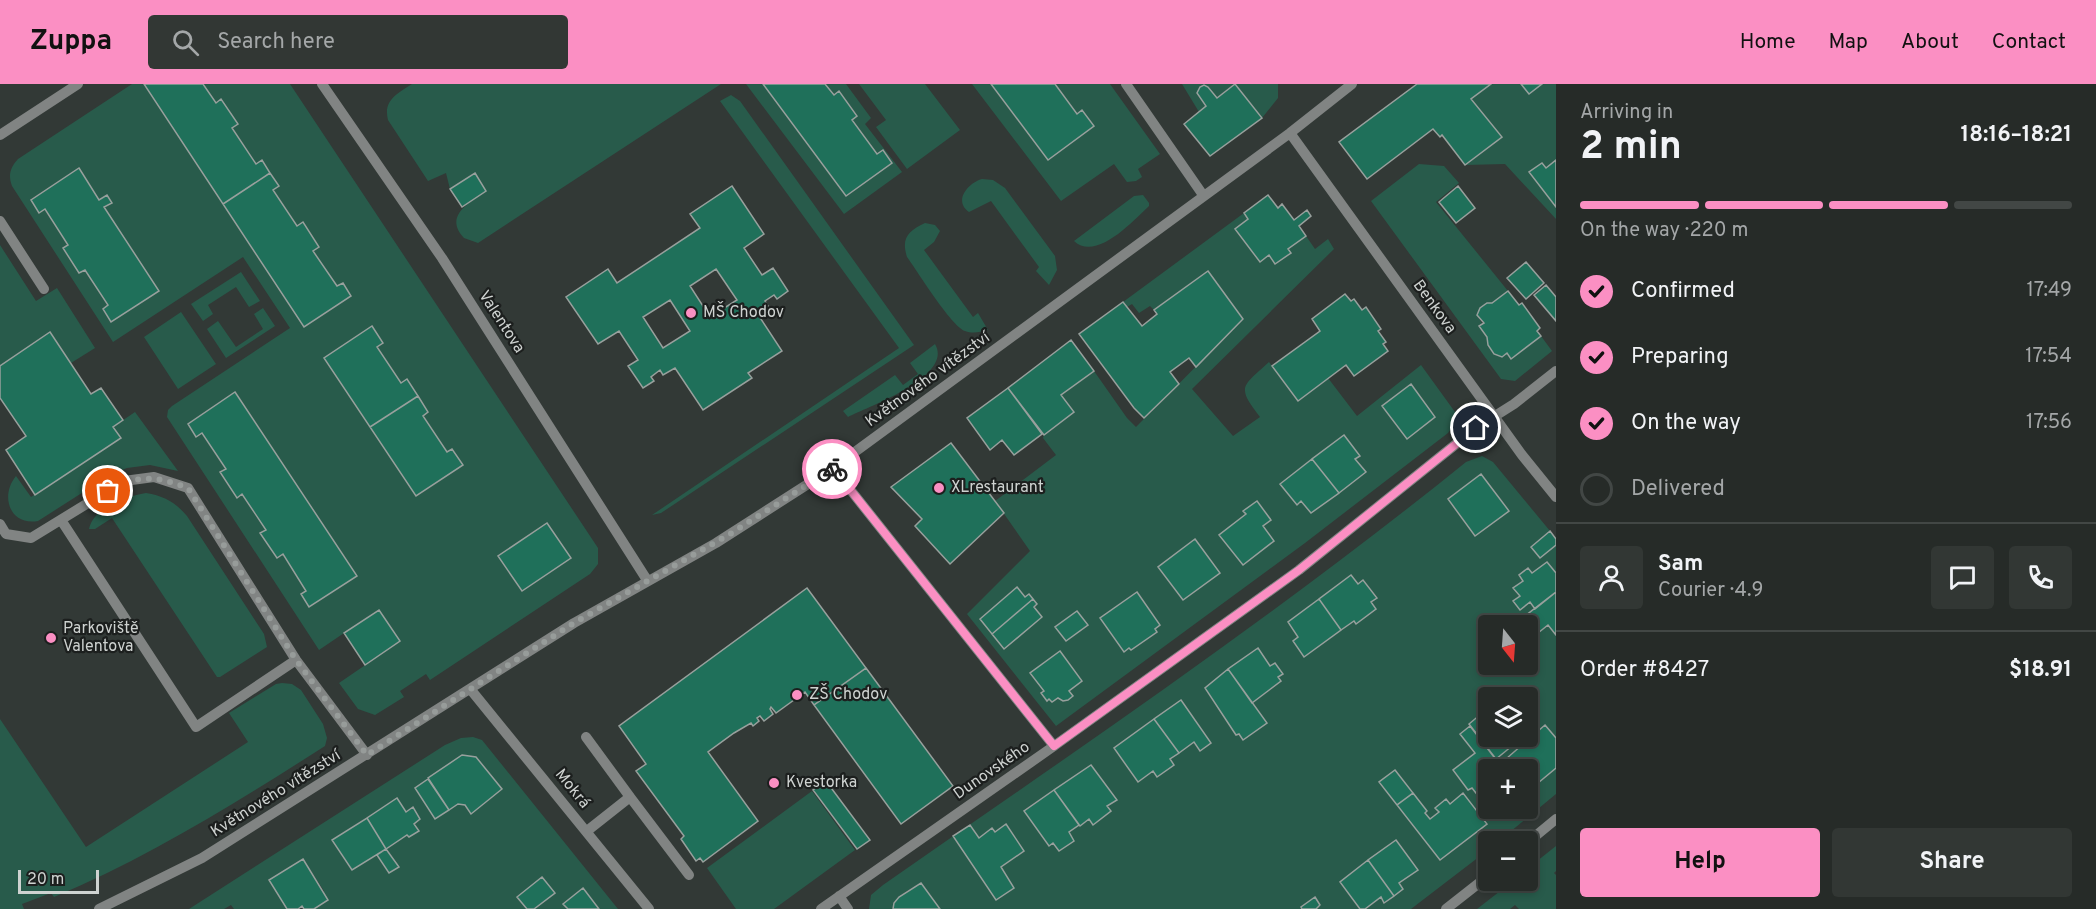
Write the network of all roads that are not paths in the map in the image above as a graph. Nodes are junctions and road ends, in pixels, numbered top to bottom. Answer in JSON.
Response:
{"nodes":[{"id":1,"x":78,"y":84,"type":"edge"},
{"id":2,"x":322,"y":84,"type":"edge"},
{"id":3,"x":1126,"y":84,"type":"edge"},
{"id":4,"x":1352,"y":84,"type":"edge"},
{"id":5,"x":1290,"y":133,"type":"junction"},
{"id":6,"x":0,"y":135,"type":"edge"},
{"id":7,"x":1203,"y":195,"type":"junction"},
{"id":8,"x":0,"y":221,"type":"edge"},
{"id":9,"x":44,"y":289,"type":"dead end"},
{"id":10,"x":1556,"y":371,"type":"edge"},
{"id":11,"x":1495,"y":416,"type":"junction"},
{"id":12,"x":833,"y":468,"type":"junction"},
{"id":13,"x":1556,"y":497,"type":"edge"},
{"id":14,"x":61,"y":519,"type":"junction"},
{"id":15,"x":0,"y":524,"type":"edge"},
{"id":16,"x":647,"y":580,"type":"junction"},
{"id":17,"x":296,"y":660,"type":"junction"},
{"id":18,"x":471,"y":690,"type":"junction"},
{"id":19,"x":586,"y":737,"type":"dead end"},
{"id":20,"x":1054,"y":746,"type":"junction"},
{"id":21,"x":367,"y":755,"type":"junction"},
{"id":22,"x":630,"y":797,"type":"junction"},
{"id":23,"x":1556,"y":819,"type":"edge"},
{"id":24,"x":587,"y":831,"type":"junction"},
{"id":25,"x":1538,"y":834,"type":"edge"},
{"id":26,"x":689,"y":875,"type":"dead end"},
{"id":27,"x":1478,"y":884,"type":"edge"},
{"id":28,"x":839,"y":896,"type":"junction"},
{"id":29,"x":99,"y":909,"type":"edge"},
{"id":30,"x":649,"y":909,"type":"edge"},
{"id":31,"x":821,"y":909,"type":"edge"},
{"id":32,"x":848,"y":909,"type":"edge"},
{"id":33,"x":1446,"y":909,"type":"edge"}],
"edges":[{"from":1,"to":6,"type":"street"},
{"from":2,"to":16,"type":"street","name":"Valentova"},
{"from":3,"to":7,"type":"street"},
{"from":4,"to":5,"type":"street","name":"Květnového vítězství"},
{"from":5,"to":7,"type":"street","name":"Květnového vítězství"},
{"from":5,"to":11,"type":"street","name":"Benkova"},
{"from":7,"to":12,"type":"street","name":"Květnového vítězství"},
{"from":8,"to":9,"type":"street"},
{"from":10,"to":11,"type":"street","name":"Dunovského"},
{"from":11,"to":13,"type":"street","name":"Benkova"},
{"from":11,"to":20,"type":"street","name":"Dunovského"},
{"from":12,"to":16,"type":"street","name":"Květnového vítězství"},
{"from":12,"to":20,"type":"street"},
{"from":14,"to":15,"type":"street"},
{"from":14,"to":17,"type":"street"},
{"from":14,"to":17,"type":"street"},
{"from":16,"to":18,"type":"street","name":"Květnového vítězství"},
{"from":17,"to":21,"type":"street"},
{"from":18,"to":21,"type":"street","name":"Květnového vítězství"},
{"from":18,"to":24,"type":"street","name":"Mokrá"},
{"from":19,"to":22,"type":"street"},
{"from":20,"to":28,"type":"street","name":"Dunovského"},
{"from":21,"to":29,"type":"street","name":"Květnového vítězství"},
{"from":22,"to":24,"type":"street"},
{"from":22,"to":26,"type":"street"},
{"from":23,"to":25,"type":"street"},
{"from":24,"to":30,"type":"street","name":"Mokrá"},
{"from":27,"to":33,"type":"street"},
{"from":28,"to":31,"type":"street","name":"Dunovského"},
{"from":28,"to":32,"type":"street"}]}
